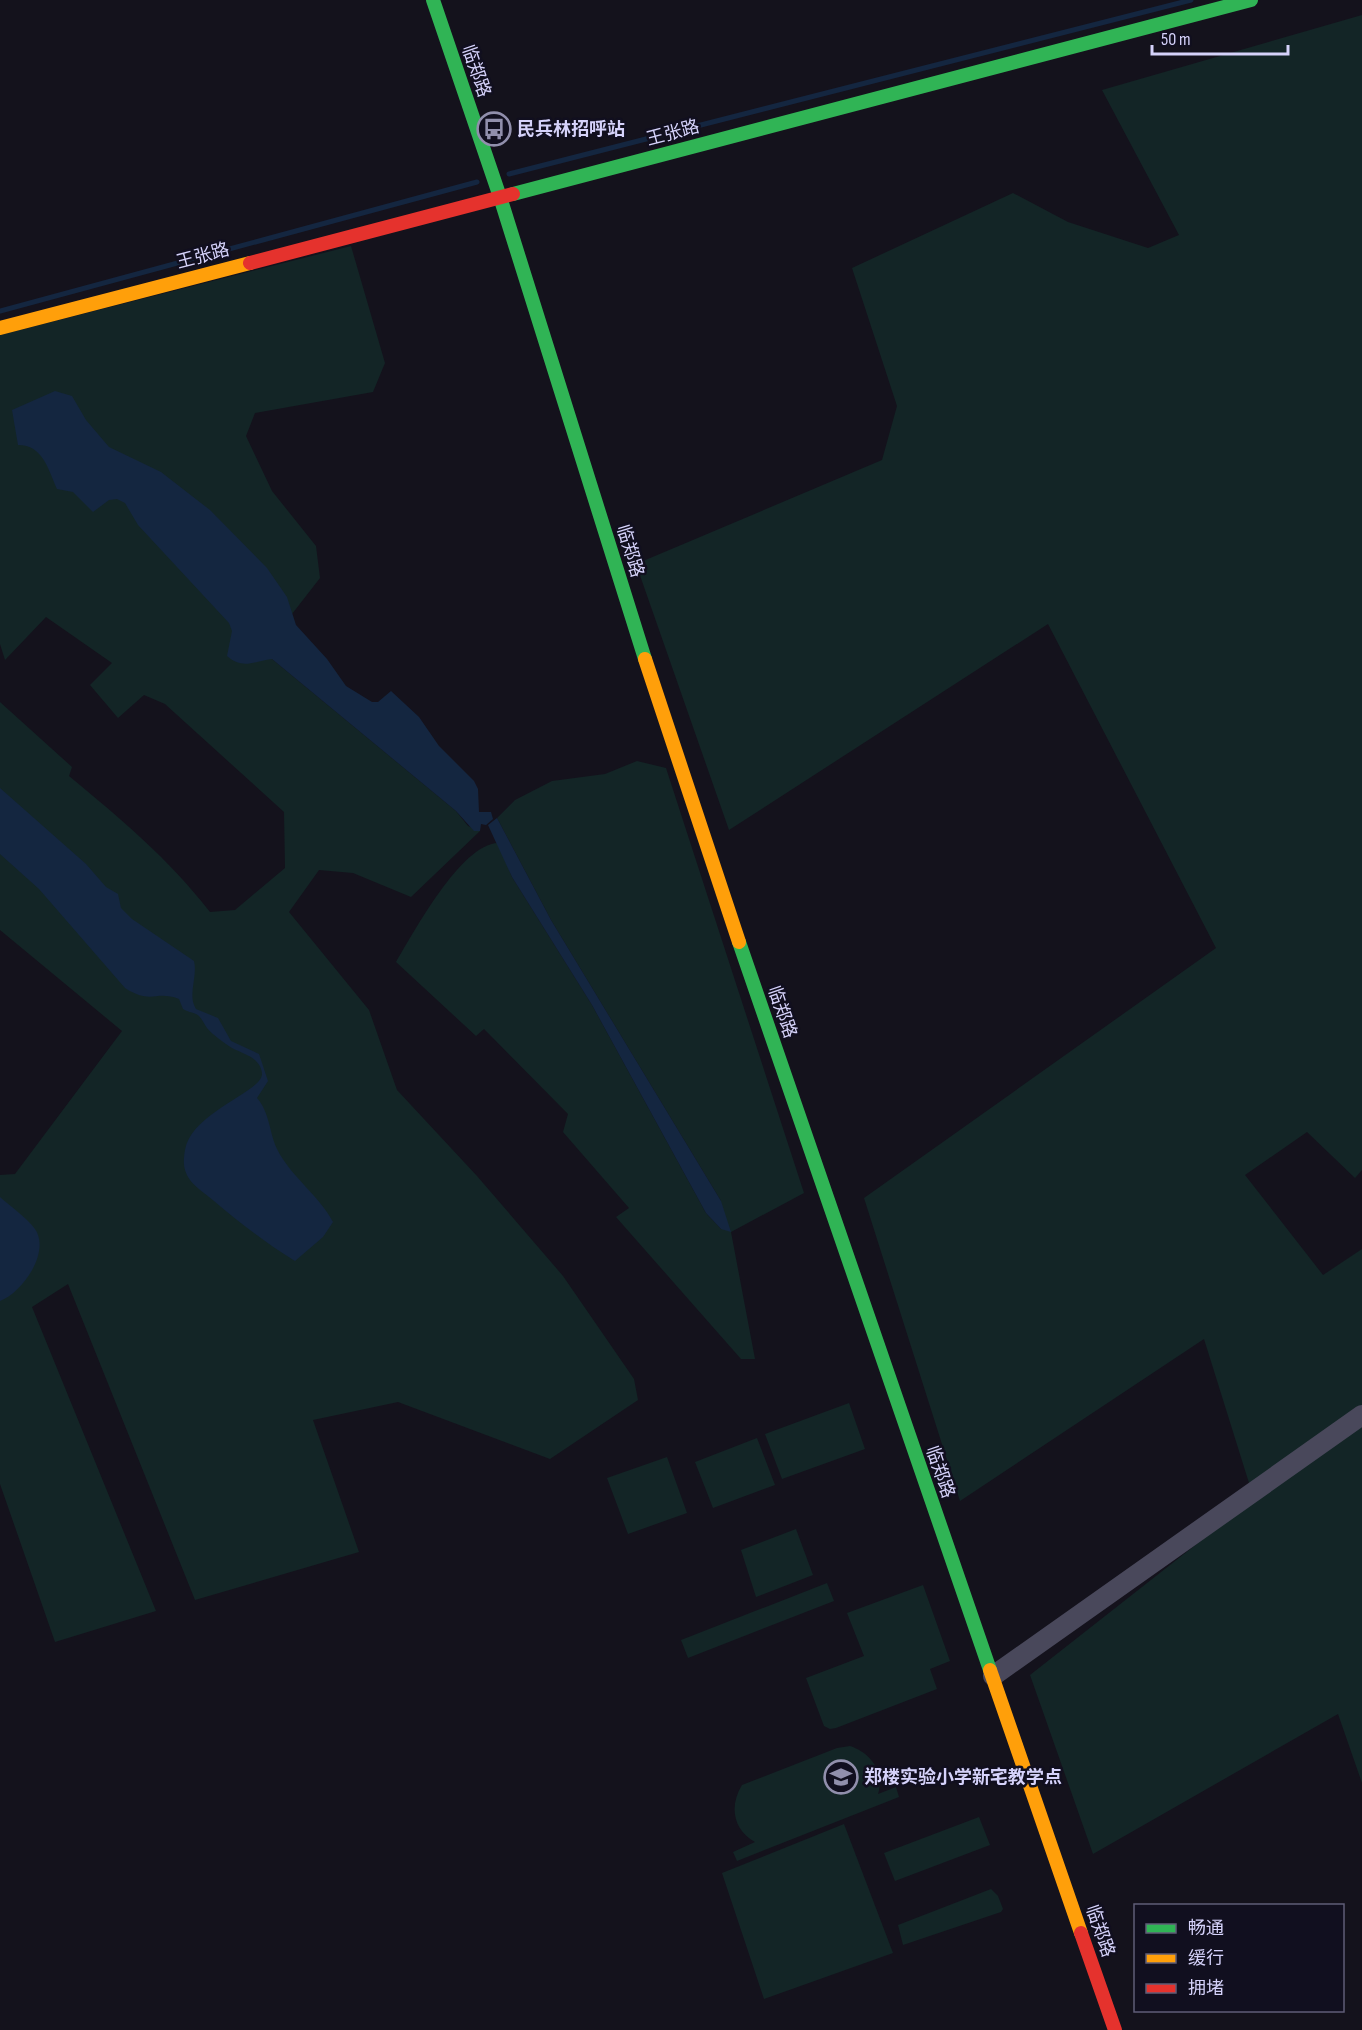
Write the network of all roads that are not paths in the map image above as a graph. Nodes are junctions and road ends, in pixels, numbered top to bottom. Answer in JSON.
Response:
{"nodes":[{"id":1,"x":433,"y":0,"type":"edge"},
{"id":2,"x":1251,"y":0,"type":"edge"},
{"id":3,"x":500,"y":197,"type":"junction"},
{"id":4,"x":0,"y":328,"type":"edge"},
{"id":5,"x":1362,"y":1415,"type":"edge"},
{"id":6,"x":993,"y":1676,"type":"junction"},
{"id":7,"x":1116,"y":2030,"type":"edge"}],
"edges":[{"from":1,"to":3,"type":"main road","name":"临郑路"},
{"from":2,"to":3,"type":"main road","name":"王张路"},
{"from":3,"to":4,"type":"main road","name":"王张路"},
{"from":3,"to":6,"type":"main road","name":"临郑路"},
{"from":5,"to":6,"type":"street"},
{"from":6,"to":7,"type":"main road","name":"临郑路"}]}
